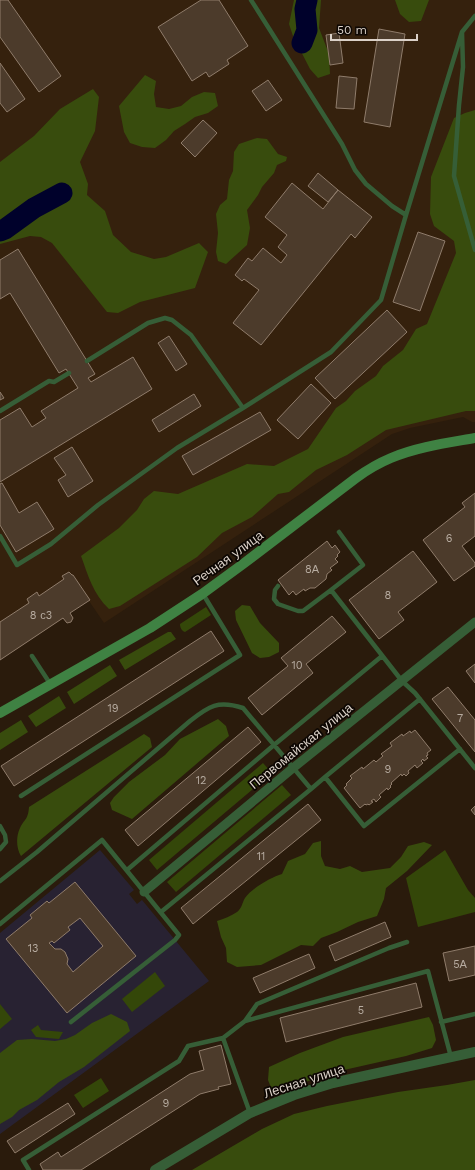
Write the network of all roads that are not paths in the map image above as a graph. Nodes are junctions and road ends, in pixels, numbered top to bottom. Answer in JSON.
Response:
{"nodes":[{"id":1,"x":251,"y":0,"type":"edge"},
{"id":2,"x":475,"y":16,"type":"edge"},
{"id":3,"x":462,"y":32,"type":"junction"},
{"id":4,"x":406,"y":216,"type":"junction"},
{"id":5,"x":475,"y":250,"type":"edge"},
{"id":6,"x":88,"y":362,"type":"dead end"},
{"id":7,"x":69,"y":373,"type":"dead end"},
{"id":8,"x":243,"y":408,"type":"junction"},
{"id":9,"x":0,"y":411,"type":"edge"},
{"id":10,"x":475,"y":438,"type":"edge"},
{"id":11,"x":338,"y":532,"type":"dead end"},
{"id":12,"x":0,"y":536,"type":"edge"},
{"id":13,"x":278,"y":586,"type":"dead end"},
{"id":14,"x":331,"y":590,"type":"junction"},
{"id":15,"x":202,"y":594,"type":"junction"},
{"id":16,"x":475,"y":622,"type":"edge"},
{"id":17,"x":32,"y":656,"type":"dead end"},
{"id":18,"x":382,"y":656,"type":"junction"},
{"id":19,"x":402,"y":681,"type":"junction"},
{"id":20,"x":51,"y":685,"type":"junction"},
{"id":21,"x":420,"y":699,"type":"junction"},
{"id":22,"x":0,"y":713,"type":"edge"},
{"id":23,"x":274,"y":745,"type":"junction"},
{"id":24,"x":460,"y":749,"type":"junction"},
{"id":25,"x":293,"y":768,"type":"junction"},
{"id":26,"x":475,"y":768,"type":"edge"},
{"id":27,"x":325,"y":777,"type":"junction"},
{"id":28,"x":311,"y":789,"type":"junction"},
{"id":29,"x":20,"y":796,"type":"dead end"},
{"id":30,"x":0,"y":826,"type":"edge"},
{"id":31,"x":0,"y":849,"type":"edge"},
{"id":32,"x":127,"y":870,"type":"junction"},
{"id":33,"x":0,"y":881,"type":"edge"},
{"id":34,"x":144,"y":892,"type":"junction"},
{"id":35,"x":160,"y":912,"type":"junction"},
{"id":36,"x":0,"y":924,"type":"edge"},
{"id":37,"x":407,"y":942,"type":"dead end"},
{"id":38,"x":475,"y":1014,"type":"edge"},
{"id":39,"x":246,"y":1021,"type":"junction"},
{"id":40,"x":71,"y":1022,"type":"dead end"},
{"id":41,"x":441,"y":1022,"type":"junction"},
{"id":42,"x":223,"y":1038,"type":"junction"},
{"id":43,"x":475,"y":1052,"type":"edge"},
{"id":44,"x":451,"y":1057,"type":"junction"},
{"id":45,"x":250,"y":1113,"type":"junction"},
{"id":46,"x":29,"y":1170,"type":"edge"},
{"id":47,"x":155,"y":1170,"type":"edge"}],
"edges":[{"from":1,"to":4,"type":"lane"},
{"from":2,"to":3,"type":"lane"},
{"from":3,"to":4,"type":"lane"},
{"from":3,"to":5,"type":"lane"},
{"from":4,"to":8,"type":"lane"},
{"from":6,"to":8,"type":"lane"},
{"from":7,"to":9,"type":"lane"},
{"from":8,"to":12,"type":"lane"},
{"from":10,"to":15,"type":"main road","name":"Речная улица"},
{"from":11,"to":14,"type":"lane"},
{"from":13,"to":14,"type":"lane"},
{"from":14,"to":18,"type":"lane"},
{"from":15,"to":20,"type":"main road","name":"Речная улица"},
{"from":15,"to":29,"type":"lane"},
{"from":16,"to":19,"type":"street","name":"Первомайская улица"},
{"from":17,"to":20,"type":"lane"},
{"from":18,"to":19,"type":"lane"},
{"from":18,"to":23,"type":"lane"},
{"from":19,"to":21,"type":"lane"},
{"from":19,"to":25,"type":"street","name":"Первомайская улица"},
{"from":20,"to":22,"type":"main road","name":"Речная улица"},
{"from":21,"to":24,"type":"lane"},
{"from":21,"to":27,"type":"lane"},
{"from":23,"to":25,"type":"lane"},
{"from":23,"to":32,"type":"lane"},
{"from":23,"to":33,"type":"lane"},
{"from":24,"to":26,"type":"lane"},
{"from":24,"to":27,"type":"lane"},
{"from":25,"to":28,"type":"lane"},
{"from":25,"to":34,"type":"street","name":"Первомайская улица"},
{"from":27,"to":28,"type":"lane"},
{"from":28,"to":35,"type":"lane"},
{"from":30,"to":31,"type":"lane"},
{"from":32,"to":34,"type":"lane"},
{"from":32,"to":36,"type":"lane"},
{"from":34,"to":35,"type":"lane"},
{"from":35,"to":40,"type":"lane"},
{"from":37,"to":39,"type":"lane"},
{"from":38,"to":41,"type":"lane"},
{"from":39,"to":41,"type":"lane"},
{"from":39,"to":42,"type":"lane"},
{"from":41,"to":44,"type":"lane"},
{"from":42,"to":45,"type":"lane"},
{"from":42,"to":46,"type":"lane"},
{"from":43,"to":44,"type":"street","name":"Лесная улица"},
{"from":44,"to":45,"type":"street","name":"Лесная улица"},
{"from":45,"to":47,"type":"street","name":"Лесная улица"}]}
